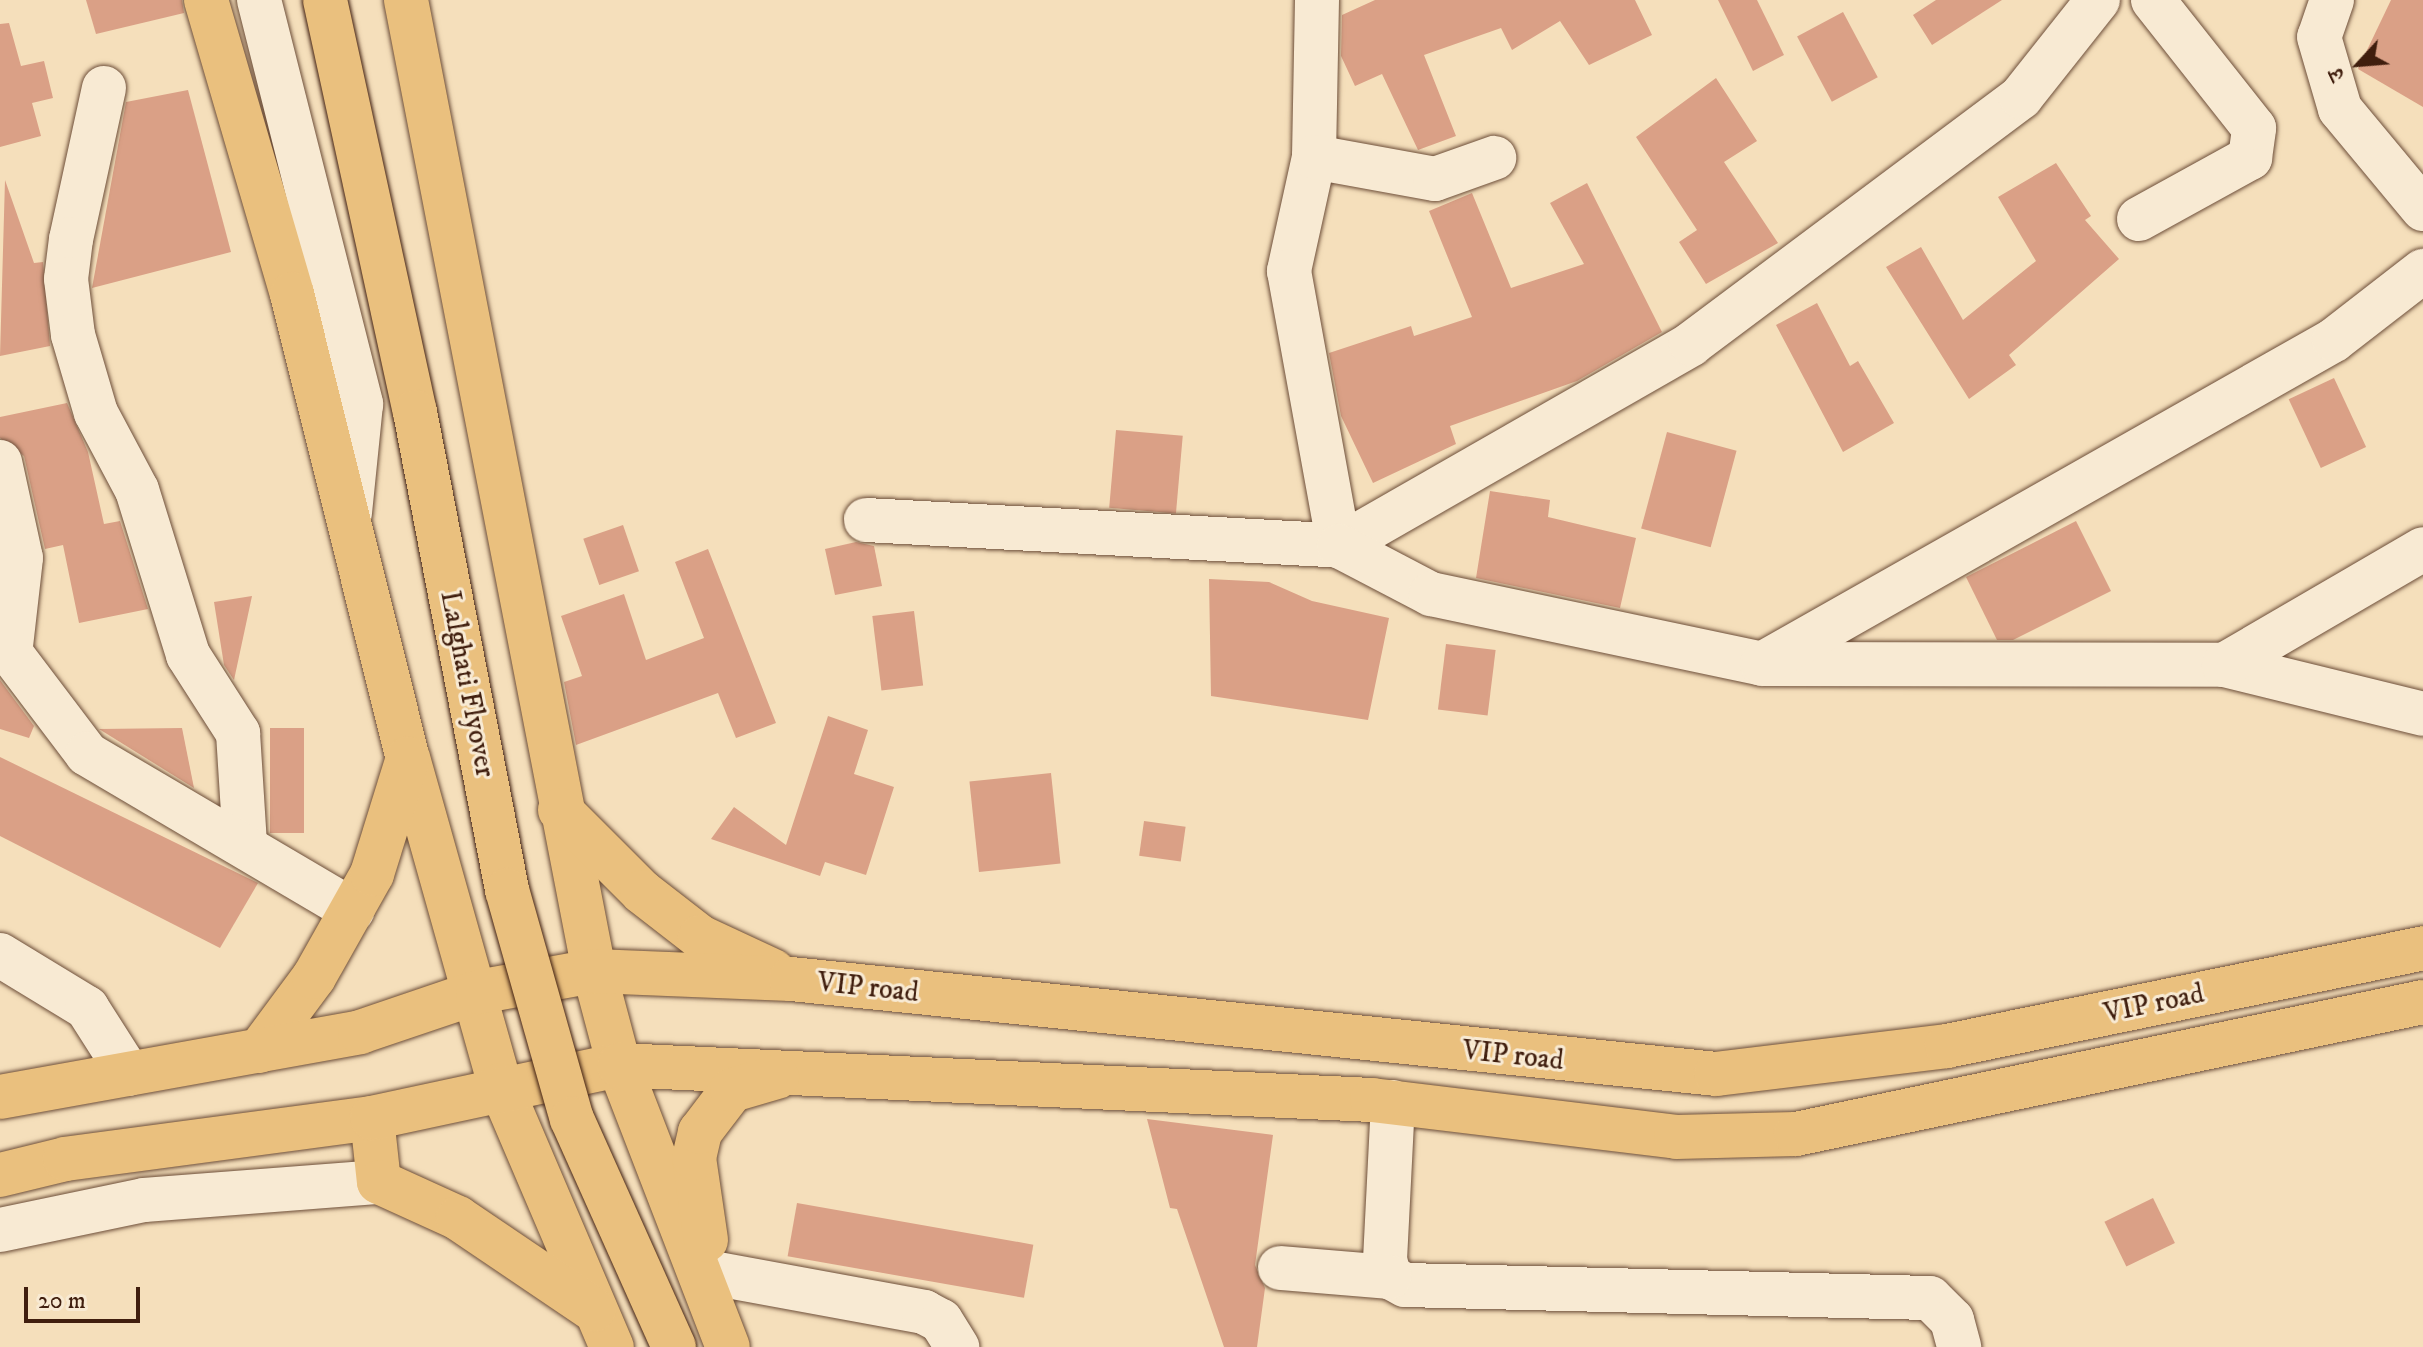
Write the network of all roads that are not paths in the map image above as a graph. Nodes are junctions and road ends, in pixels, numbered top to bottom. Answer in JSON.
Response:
{"nodes":[{"id":1,"x":206,"y":0,"type":"edge"},
{"id":2,"x":259,"y":0,"type":"edge"},
{"id":3,"x":325,"y":0,"type":"edge"},
{"id":4,"x":406,"y":0,"type":"edge"},
{"id":5,"x":1317,"y":0,"type":"edge"},
{"id":6,"x":2098,"y":0,"type":"edge"},
{"id":7,"x":2153,"y":0,"type":"edge"},
{"id":8,"x":2332,"y":0,"type":"edge"},
{"id":9,"x":104,"y":88,"type":"dead end"},
{"id":10,"x":1314,"y":157,"type":"junction"},
{"id":11,"x":1494,"y":158,"type":"dead end"},
{"id":12,"x":2423,"y":209,"type":"edge"},
{"id":13,"x":2139,"y":219,"type":"dead end"},
{"id":14,"x":2423,"y":271,"type":"edge"},
{"id":15,"x":0,"y":462,"type":"edge"},
{"id":16,"x":350,"y":513,"type":"junction"},
{"id":17,"x":866,"y":520,"type":"dead end"},
{"id":18,"x":1339,"y":546,"type":"junction"},
{"id":19,"x":2423,"y":549,"type":"edge"},
{"id":20,"x":6,"y":643,"type":"edge"},
{"id":21,"x":1762,"y":664,"type":"junction"},
{"id":22,"x":2224,"y":665,"type":"junction"},
{"id":23,"x":2423,"y":714,"type":"edge"},
{"id":24,"x":408,"y":758,"type":"junction"},
{"id":25,"x":560,"y":810,"type":"junction"},
{"id":26,"x":245,"y":844,"type":"junction"},
{"id":27,"x":352,"y":910,"type":"junction"},
{"id":28,"x":2423,"y":948,"type":"edge"},
{"id":29,"x":0,"y":955,"type":"edge"},
{"id":30,"x":594,"y":971,"type":"junction"},
{"id":31,"x":791,"y":979,"type":"junction"},
{"id":32,"x":478,"y":992,"type":"junction"},
{"id":33,"x":2423,"y":1002,"type":"edge"},
{"id":34,"x":259,"y":1051,"type":"junction"},
{"id":35,"x":619,"y":1065,"type":"junction"},
{"id":36,"x":129,"y":1074,"type":"junction"},
{"id":37,"x":919,"y":1074,"type":"junction"},
{"id":38,"x":500,"y":1085,"type":"junction"},
{"id":39,"x":0,"y":1097,"type":"edge"},
{"id":40,"x":1393,"y":1102,"type":"junction"},
{"id":41,"x":372,"y":1118,"type":"junction"},
{"id":42,"x":0,"y":1175,"type":"edge"},
{"id":43,"x":379,"y":1182,"type":"junction"},
{"id":44,"x":0,"y":1230,"type":"edge"},
{"id":45,"x":1280,"y":1268,"type":"dead end"},
{"id":46,"x":712,"y":1273,"type":"junction"},
{"id":47,"x":1390,"y":1277,"type":"junction"},
{"id":48,"x":603,"y":1328,"type":"edge"},
{"id":49,"x":726,"y":1344,"type":"edge"},
{"id":50,"x":674,"y":1347,"type":"edge"},
{"id":51,"x":957,"y":1347,"type":"edge"},
{"id":52,"x":1959,"y":1347,"type":"edge"}],
"edges":[{"from":1,"to":16,"type":"main road"},
{"from":2,"to":16,"type":"street"},
{"from":3,"to":50,"type":"main road","name":"Lalghati Flyover","bridge":true},
{"from":4,"to":25,"type":"main road"},
{"from":5,"to":10,"type":"street"},
{"from":6,"to":18,"type":"street"},
{"from":7,"to":13,"type":"street"},
{"from":8,"to":12,"type":"street"},
{"from":9,"to":26,"type":"street"},
{"from":10,"to":11,"type":"street"},
{"from":10,"to":18,"type":"street"},
{"from":14,"to":21,"type":"street"},
{"from":15,"to":20,"type":"street"},
{"from":16,"to":24,"type":"main road"},
{"from":17,"to":18,"type":"street"},
{"from":18,"to":21,"type":"street"},
{"from":19,"to":22,"type":"street"},
{"from":20,"to":26,"type":"street"},
{"from":21,"to":22,"type":"street"},
{"from":22,"to":23,"type":"street"},
{"from":24,"to":27,"type":"main road"},
{"from":24,"to":32,"type":"main road"},
{"from":25,"to":30,"type":"main road"},
{"from":25,"to":31,"type":"main road"},
{"from":26,"to":27,"type":"street"},
{"from":27,"to":34,"type":"main road"},
{"from":28,"to":31,"type":"main road","name":"VIP road"},
{"from":29,"to":36,"type":"street"},
{"from":30,"to":31,"type":"main road","name":"VIP road"},
{"from":30,"to":32,"type":"main road","name":"VIP road"},
{"from":30,"to":35,"type":"main road"},
{"from":32,"to":34,"type":"main road","name":"VIP road"},
{"from":32,"to":38,"type":"main road"},
{"from":33,"to":40,"type":"main road","name":"VIP road"},
{"from":34,"to":36,"type":"main road","name":"VIP road"},
{"from":35,"to":37,"type":"main road","name":"VIP road"},
{"from":35,"to":38,"type":"main road","name":"VIP road"},
{"from":35,"to":49,"type":"main road"},
{"from":36,"to":39,"type":"main road","name":"VIP road"},
{"from":37,"to":40,"type":"main road","name":"VIP road"},
{"from":37,"to":46,"type":"main road"},
{"from":38,"to":41,"type":"main road","name":"VIP road"},
{"from":38,"to":48,"type":"main road"},
{"from":40,"to":47,"type":"street"},
{"from":41,"to":42,"type":"main road","name":"VIP road"},
{"from":41,"to":43,"type":"main road"},
{"from":43,"to":44,"type":"street"},
{"from":43,"to":48,"type":"main road"},
{"from":45,"to":47,"type":"street"},
{"from":46,"to":49,"type":"main road"},
{"from":46,"to":51,"type":"street"},
{"from":47,"to":52,"type":"street"}]}
